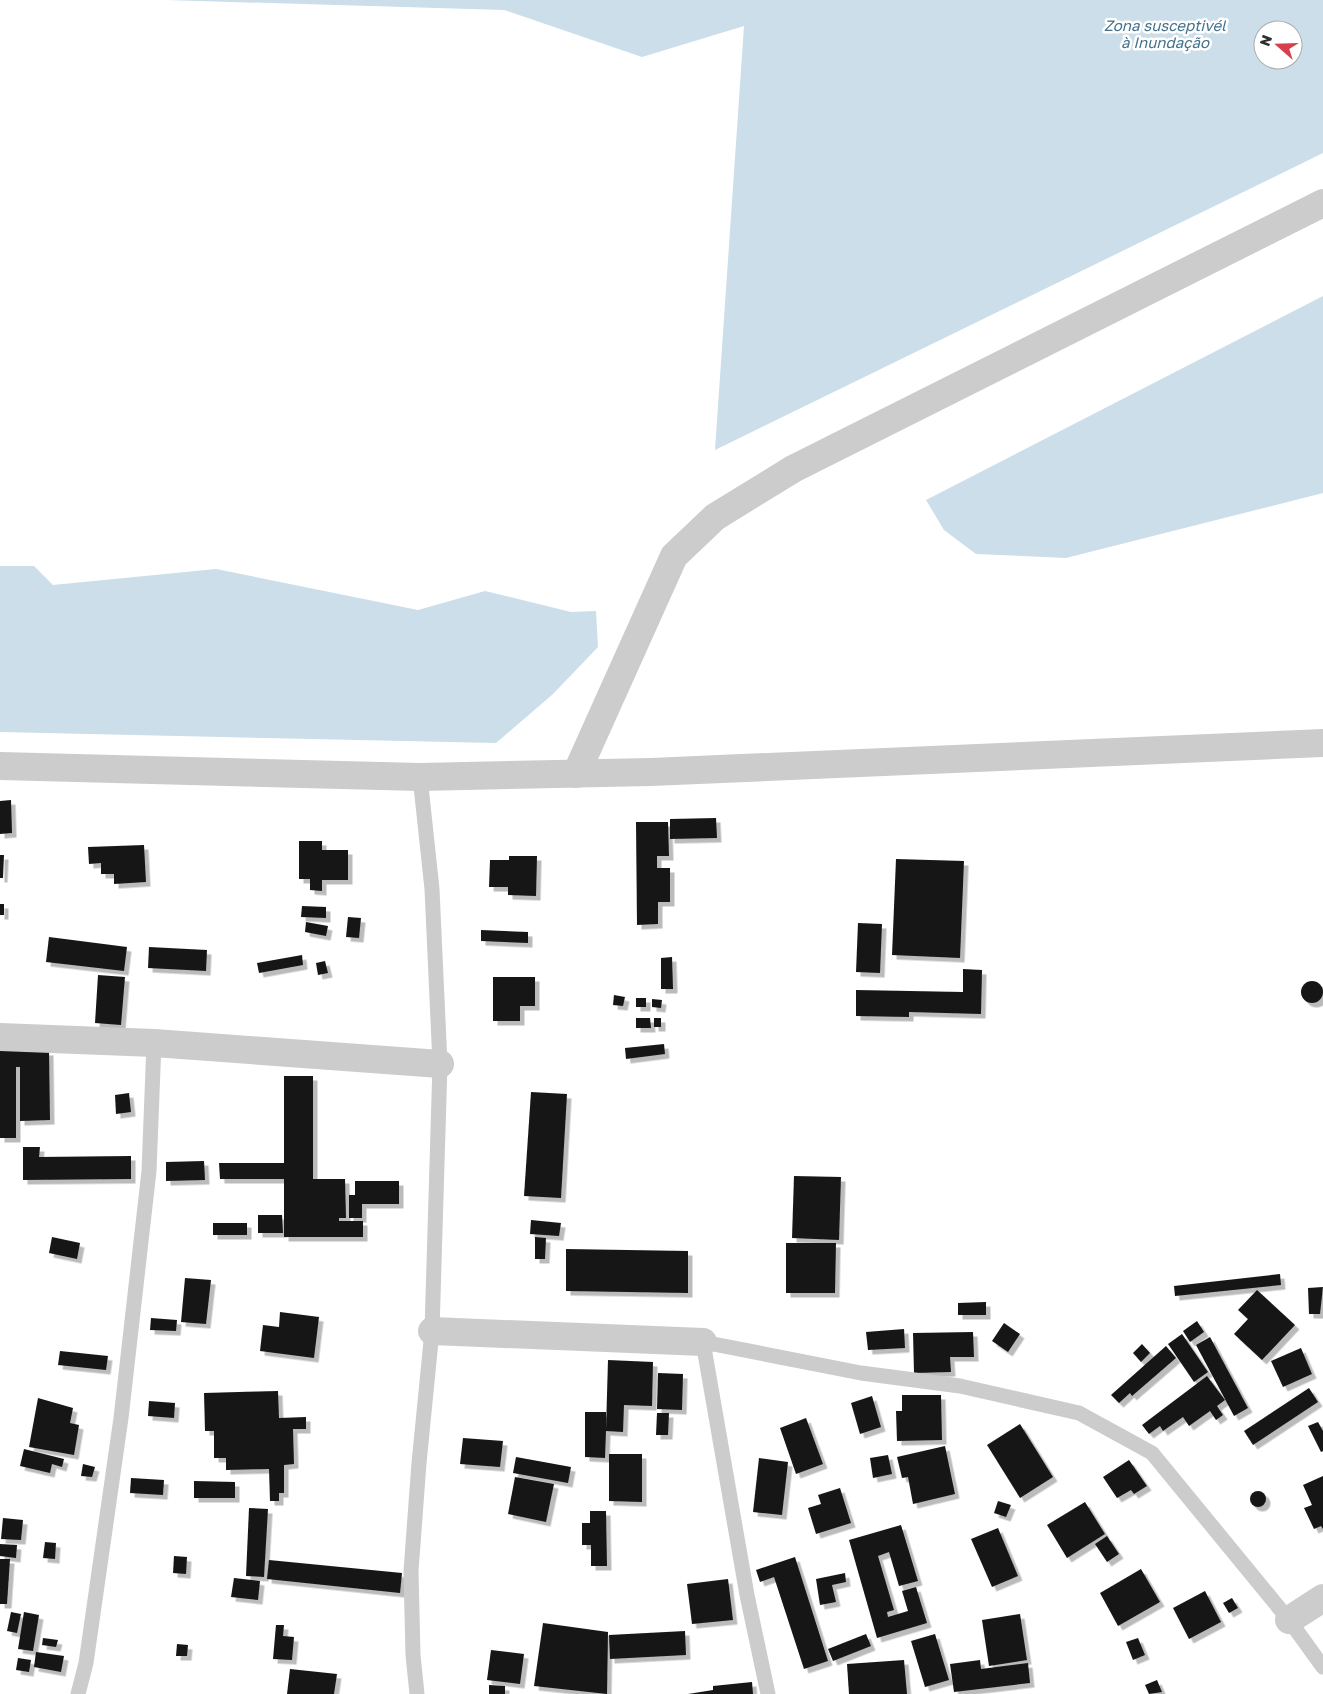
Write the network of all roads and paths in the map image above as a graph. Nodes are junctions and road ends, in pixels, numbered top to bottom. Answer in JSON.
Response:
{"nodes":[{"id":1,"x":1323,"y":203,"type":"edge"},
{"id":2,"x":1323,"y":743,"type":"edge"},
{"id":3,"x":0,"y":766,"type":"edge"},
{"id":4,"x":576,"y":774,"type":"junction"},
{"id":5,"x":420,"y":777,"type":"junction"},
{"id":6,"x":0,"y":1037,"type":"edge"},
{"id":7,"x":154,"y":1044,"type":"junction"},
{"id":8,"x":440,"y":1064,"type":"junction"},
{"id":9,"x":432,"y":1330,"type":"junction"},
{"id":10,"x":702,"y":1342,"type":"junction"},
{"id":11,"x":1323,"y":1598,"type":"edge"},
{"id":12,"x":1289,"y":1620,"type":"junction"},
{"id":13,"x":1323,"y":1667,"type":"edge"},
{"id":14,"x":78,"y":1694,"type":"edge"},
{"id":15,"x":417,"y":1694,"type":"edge"},
{"id":16,"x":768,"y":1694,"type":"edge"}],
"edges":[{"from":1,"to":4,"type":"street"},
{"from":2,"to":4,"type":"street"},
{"from":3,"to":5,"type":"street"},
{"from":4,"to":5,"type":"street"},
{"from":5,"to":8,"type":"lane"},
{"from":6,"to":7,"type":"street"},
{"from":7,"to":8,"type":"street"},
{"from":7,"to":14,"type":"lane"},
{"from":8,"to":9,"type":"lane"},
{"from":9,"to":10,"type":"street"},
{"from":9,"to":15,"type":"lane"},
{"from":10,"to":12,"type":"lane"},
{"from":10,"to":16,"type":"lane"},
{"from":11,"to":12,"type":"street"},
{"from":12,"to":13,"type":"lane"}]}
